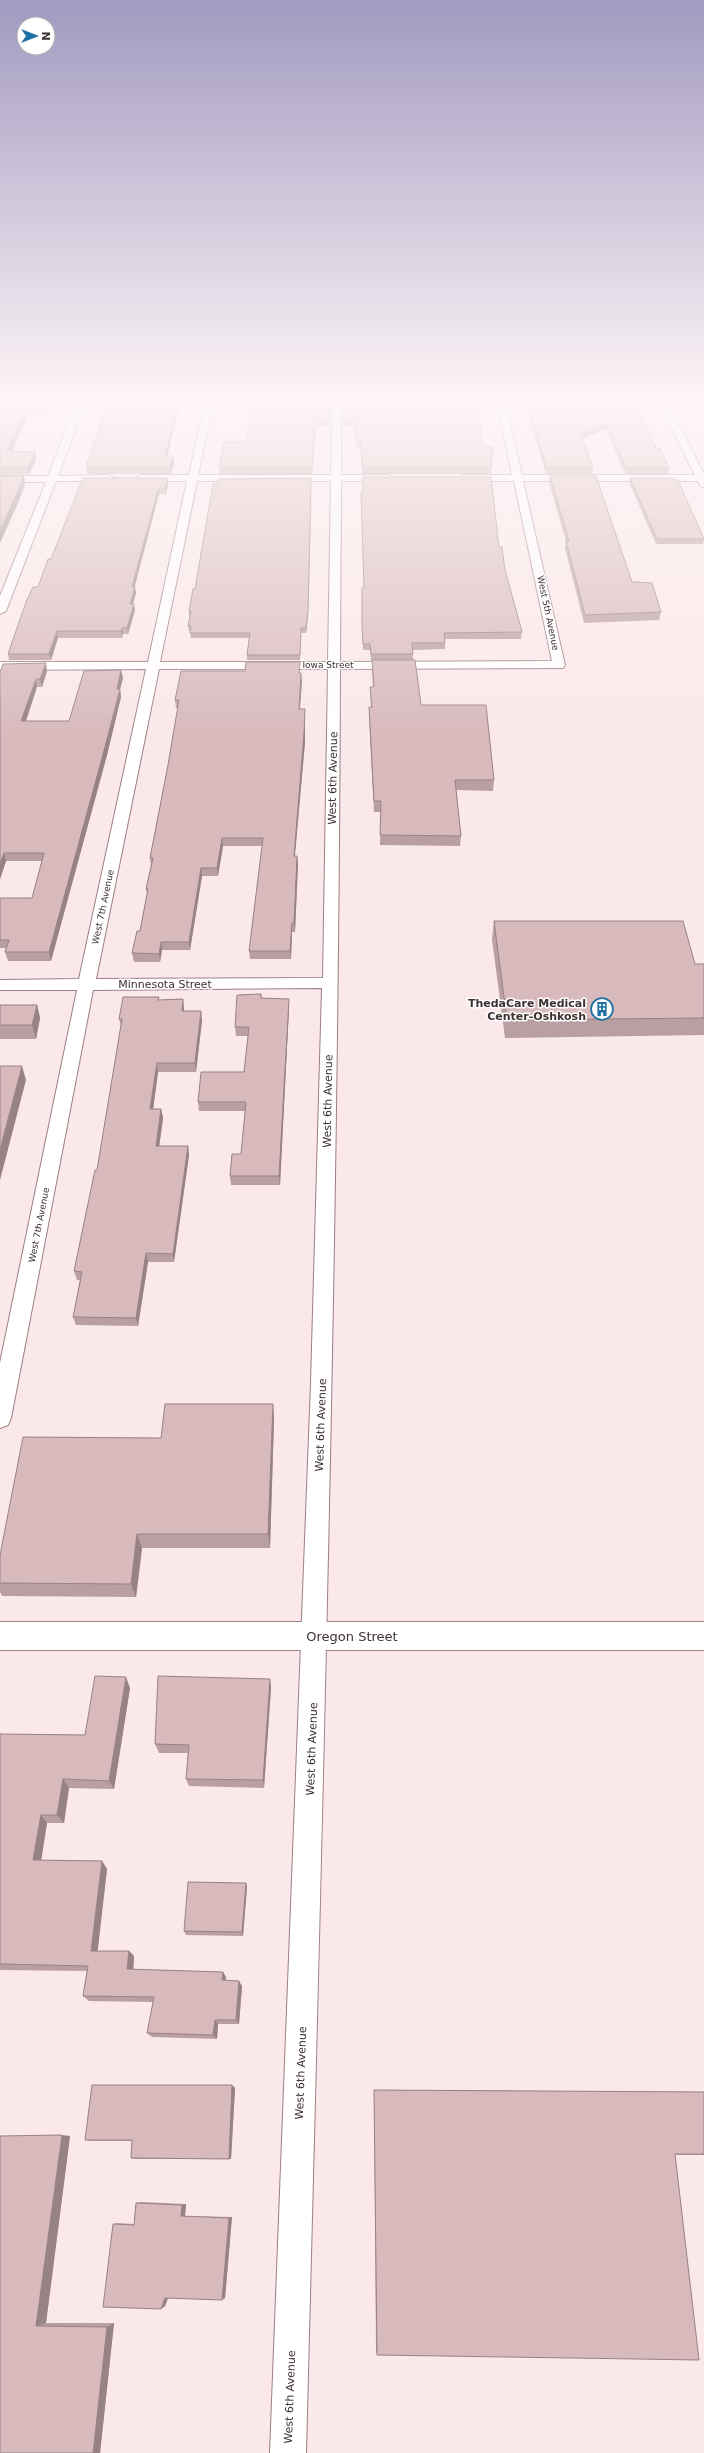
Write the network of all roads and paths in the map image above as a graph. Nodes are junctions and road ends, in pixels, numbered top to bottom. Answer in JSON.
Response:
{"nodes":[{"id":1,"x":40,"y":511,"type":"edge"},
{"id":2,"x":186,"y":511,"type":"edge"},
{"id":3,"x":336,"y":511,"type":"edge"},
{"id":4,"x":525,"y":511,"type":"edge"},
{"id":5,"x":0,"y":611,"type":"edge"},
{"id":6,"x":155,"y":665,"type":"junction"},
{"id":7,"x":334,"y":665,"type":"junction"},
{"id":8,"x":559,"y":665,"type":"joint"},
{"id":9,"x":0,"y":666,"type":"edge"},
{"id":10,"x":331,"y":983,"type":"junction"},
{"id":11,"x":0,"y":985,"type":"edge"},
{"id":12,"x":86,"y":985,"type":"junction"},
{"id":13,"x":0,"y":1418,"type":"edge"},
{"id":14,"x":0,"y":1636,"type":"edge"},
{"id":15,"x":316,"y":1636,"type":"junction"},
{"id":16,"x":704,"y":1636,"type":"edge"},
{"id":17,"x":288,"y":2453,"type":"edge"}],
"edges":[{"from":1,"to":5,"type":"street"},
{"from":2,"to":6,"type":"street","name":"West 7th Avenue"},
{"from":3,"to":7,"type":"street","name":"West 6th Avenue"},
{"from":4,"to":8,"type":"street","name":"West 5th Avenue"},
{"from":6,"to":7,"type":"street","name":"Iowa Street"},
{"from":6,"to":9,"type":"street","name":"Iowa Street"},
{"from":6,"to":12,"type":"street","name":"West 7th Avenue"},
{"from":7,"to":8,"type":"street","name":"Iowa Street"},
{"from":7,"to":10,"type":"street","name":"West 6th Avenue"},
{"from":10,"to":12,"type":"street","name":"Minnesota Street"},
{"from":10,"to":15,"type":"street","name":"West 6th Avenue"},
{"from":11,"to":12,"type":"street","name":"Minnesota Street"},
{"from":12,"to":13,"type":"street","name":"West 7th Avenue"},
{"from":14,"to":15,"type":"main road","name":"Oregon Street"},
{"from":15,"to":16,"type":"main road","name":"Oregon Street"},
{"from":15,"to":17,"type":"street","name":"West 6th Avenue"}]}
